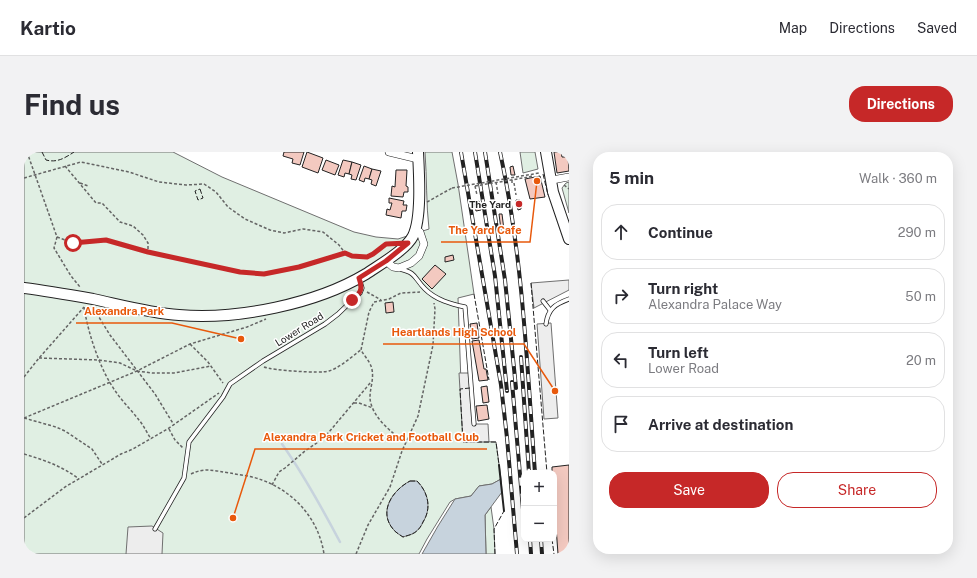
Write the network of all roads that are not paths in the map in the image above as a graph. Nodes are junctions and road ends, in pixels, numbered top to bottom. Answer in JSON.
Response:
{"nodes":[{"id":1,"x":389,"y":152,"type":"edge"},
{"id":2,"x":546,"y":152,"type":"edge"},
{"id":3,"x":418,"y":156,"type":"edge"},
{"id":4,"x":569,"y":177,"type":"edge"},
{"id":5,"x":552,"y":180,"type":"junction"},
{"id":6,"x":415,"y":229,"type":"junction"},
{"id":7,"x":569,"y":239,"type":"edge"},
{"id":8,"x":386,"y":261,"type":"junction"},
{"id":9,"x":398,"y":268,"type":"junction"},
{"id":10,"x":359,"y":278,"type":"junction"},
{"id":11,"x":24,"y":288,"type":"edge"},
{"id":12,"x":569,"y":299,"type":"edge"},
{"id":13,"x":544,"y":301,"type":"dead end"},
{"id":14,"x":550,"y":310,"type":"junction"},
{"id":15,"x":546,"y":324,"type":"dead end"},
{"id":16,"x":474,"y":424,"type":"dead end"},
{"id":17,"x":155,"y":528,"type":"dead end"}],
"edges":[{"from":1,"to":3,"type":"street"},
{"from":2,"to":5,"type":"street"},
{"from":3,"to":6,"type":"street"},
{"from":4,"to":5,"type":"street"},
{"from":5,"to":7,"type":"street"},
{"from":6,"to":8,"type":"street"},
{"from":6,"to":9,"type":"street"},
{"from":8,"to":9,"type":"street"},
{"from":8,"to":10,"type":"street"},
{"from":9,"to":16,"type":"lane"},
{"from":10,"to":11,"type":"street"},
{"from":10,"to":17,"type":"lane","name":"Lower Road"},
{"from":12,"to":14,"type":"lane"},
{"from":13,"to":14,"type":"lane"},
{"from":14,"to":15,"type":"lane"}]}
